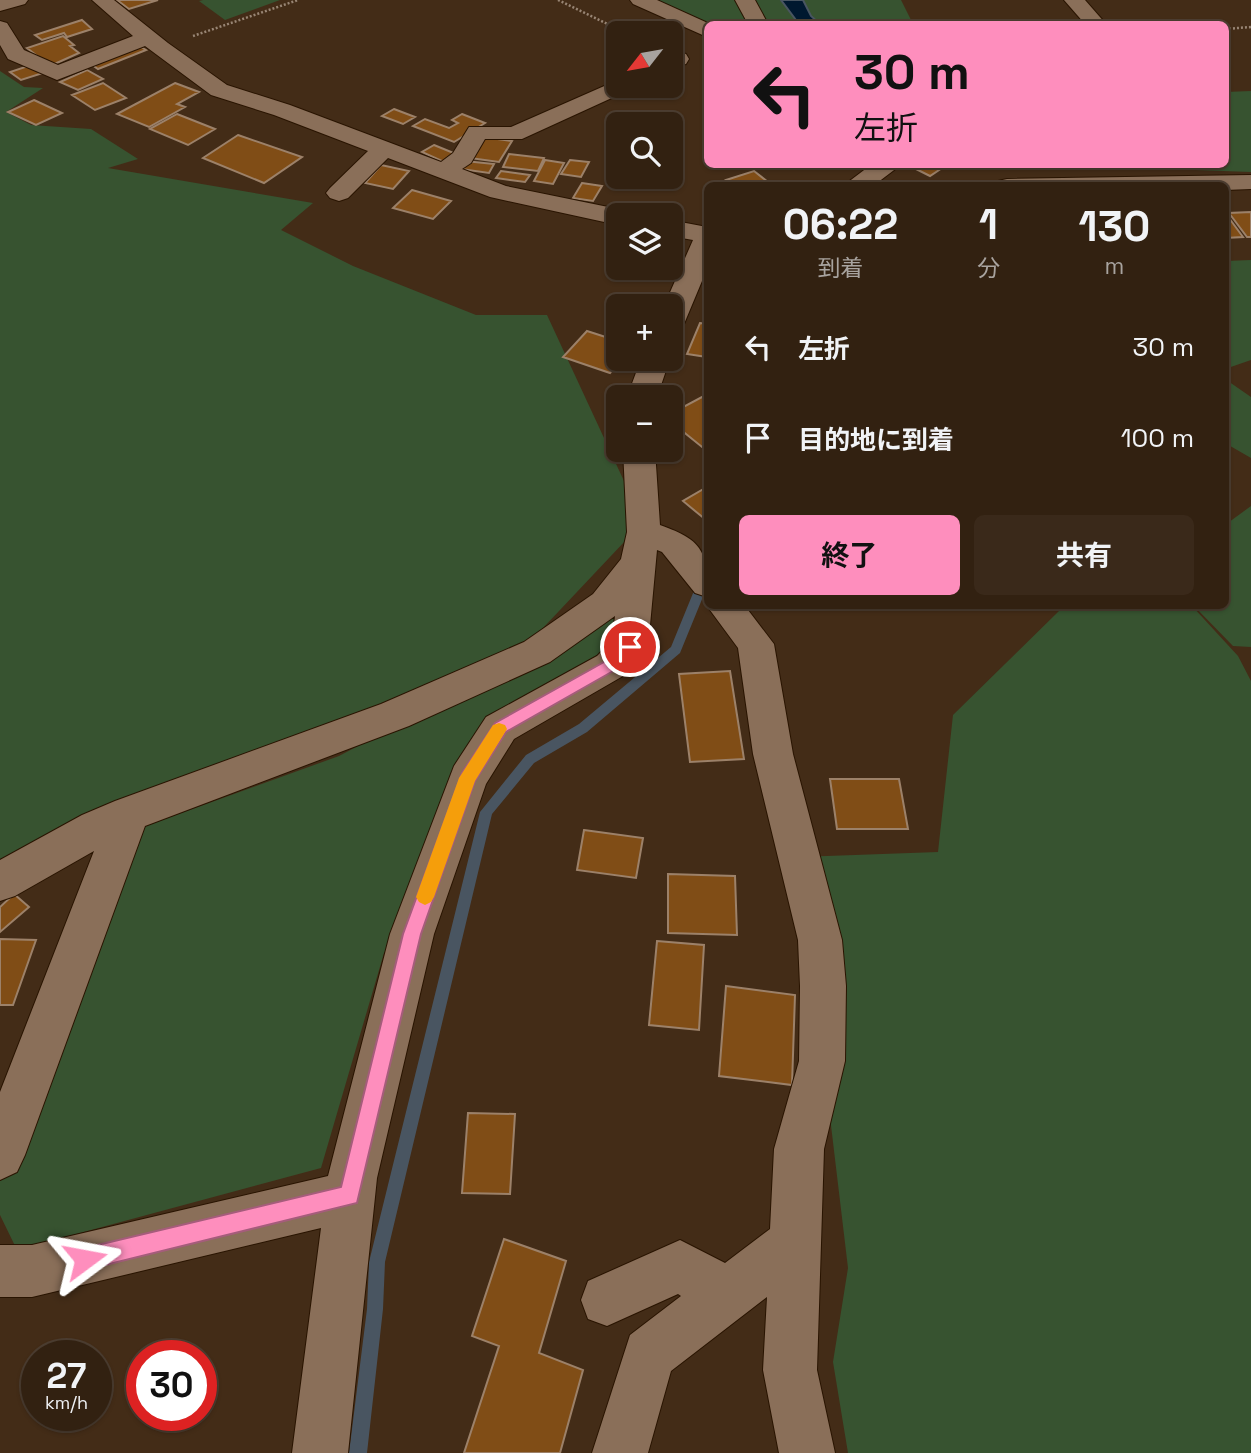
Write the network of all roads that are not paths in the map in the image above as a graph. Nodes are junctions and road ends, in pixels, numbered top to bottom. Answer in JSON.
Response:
{"nodes":[{"id":1,"x":18,"y":0,"type":"edge"},
{"id":2,"x":102,"y":0,"type":"edge"},
{"id":3,"x":625,"y":0,"type":"edge"},
{"id":4,"x":640,"y":0,"type":"edge"},
{"id":5,"x":745,"y":0,"type":"edge"},
{"id":6,"x":1074,"y":0,"type":"edge"},
{"id":7,"x":0,"y":5,"type":"edge"},
{"id":8,"x":633,"y":21,"type":"edge"},
{"id":9,"x":756,"y":21,"type":"edge"},
{"id":10,"x":1093,"y":21,"type":"edge"},
{"id":11,"x":0,"y":27,"type":"edge"},
{"id":12,"x":704,"y":30,"type":"edge"},
{"id":13,"x":154,"y":43,"type":"junction"},
{"id":14,"x":8,"y":59,"type":"edge"},
{"id":15,"x":606,"y":92,"type":"edge"},
{"id":16,"x":384,"y":149,"type":"junction"},
{"id":17,"x":884,"y":168,"type":"edge"},
{"id":18,"x":442,"y":172,"type":"junction"},
{"id":19,"x":861,"y":182,"type":"edge"},
{"id":20,"x":1229,"y":182,"type":"edge"},
{"id":21,"x":1251,"y":182,"type":"edge"},
{"id":22,"x":339,"y":193,"type":"dead end"},
{"id":23,"x":606,"y":214,"type":"edge"},
{"id":24,"x":683,"y":231,"type":"edge"},
{"id":25,"x":704,"y":236,"type":"edge"},
{"id":26,"x":704,"y":244,"type":"edge"},
{"id":27,"x":683,"y":294,"type":"edge"},
{"id":28,"x":639,"y":462,"type":"edge"},
{"id":29,"x":640,"y":548,"type":"junction"},
{"id":30,"x":704,"y":580,"type":"edge"},
{"id":31,"x":727,"y":609,"type":"edge"},
{"id":32,"x":129,"y":814,"type":"junction"},
{"id":33,"x":0,"y":882,"type":"edge"},
{"id":34,"x":0,"y":1155,"type":"edge"},
{"id":35,"x":349,"y":1196,"type":"junction"},
{"id":36,"x":795,"y":1242,"type":"junction"},
{"id":37,"x":0,"y":1271,"type":"edge"},
{"id":38,"x":728,"y":1294,"type":"junction"},
{"id":39,"x":607,"y":1300,"type":"dead end"},
{"id":40,"x":320,"y":1453,"type":"edge"},
{"id":41,"x":620,"y":1453,"type":"edge"},
{"id":42,"x":807,"y":1453,"type":"edge"}],
"edges":[{"from":1,"to":7,"type":"street"},
{"from":2,"to":13,"type":"street"},
{"from":3,"to":8,"type":"street"},
{"from":4,"to":12,"type":"street"},
{"from":5,"to":9,"type":"street"},
{"from":6,"to":10,"type":"street"},
{"from":11,"to":14,"type":"street"},
{"from":13,"to":14,"type":"street"},
{"from":13,"to":16,"type":"street"},
{"from":15,"to":18,"type":"street"},
{"from":16,"to":18,"type":"street"},
{"from":16,"to":22,"type":"street"},
{"from":17,"to":19,"type":"street"},
{"from":18,"to":23,"type":"street"},
{"from":20,"to":21,"type":"street"},
{"from":24,"to":25,"type":"street"},
{"from":26,"to":27,"type":"street"},
{"from":28,"to":29,"type":"street"},
{"from":29,"to":30,"type":"street"},
{"from":29,"to":32,"type":"street"},
{"from":29,"to":35,"type":"street"},
{"from":31,"to":36,"type":"street"},
{"from":32,"to":33,"type":"street"},
{"from":32,"to":34,"type":"street"},
{"from":35,"to":37,"type":"street"},
{"from":35,"to":40,"type":"street"},
{"from":36,"to":38,"type":"street"},
{"from":36,"to":42,"type":"street"},
{"from":38,"to":39,"type":"street"},
{"from":38,"to":41,"type":"street"}]}
